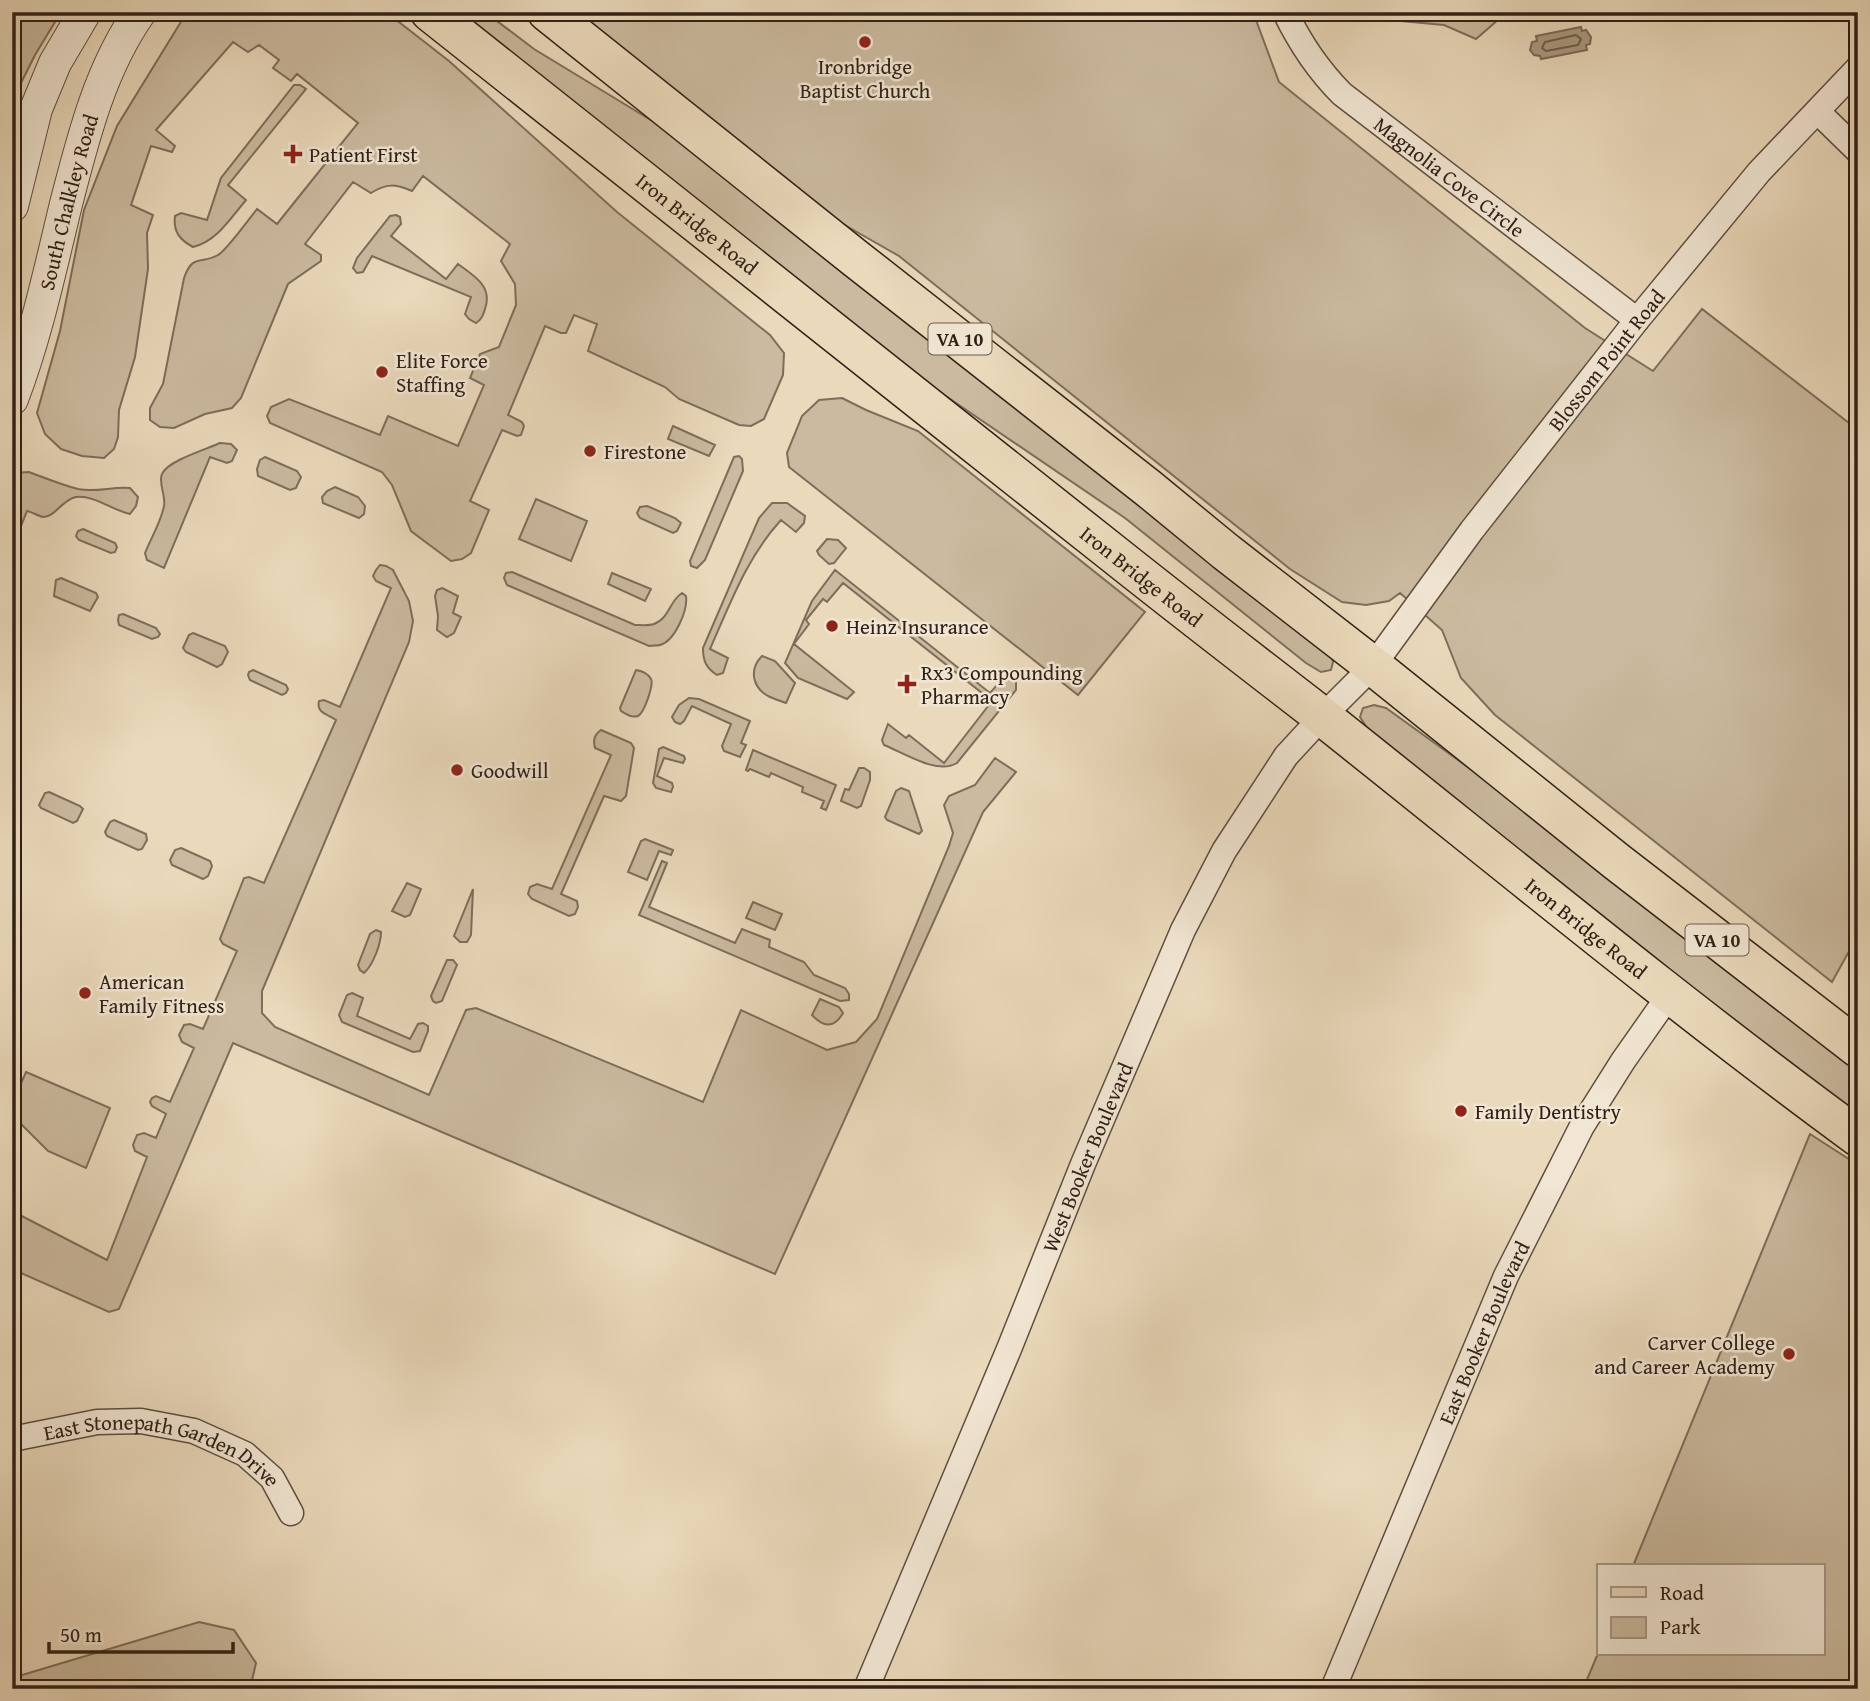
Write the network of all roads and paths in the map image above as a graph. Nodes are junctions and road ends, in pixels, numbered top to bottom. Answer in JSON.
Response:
{"nodes":[{"id":1,"x":85,"y":12,"type":"edge"},
{"id":2,"x":140,"y":12,"type":"edge"},
{"id":3,"x":430,"y":12,"type":"edge"},
{"id":4,"x":547,"y":12,"type":"edge"},
{"id":5,"x":1285,"y":12,"type":"edge"},
{"id":6,"x":1858,"y":68,"type":"edge"},
{"id":7,"x":1818,"y":112,"type":"junction"},
{"id":8,"x":1858,"y":151,"type":"edge"},
{"id":9,"x":12,"y":206,"type":"edge"},
{"id":10,"x":1637,"y":320,"type":"junction"},
{"id":11,"x":12,"y":399,"type":"edge"},
{"id":12,"x":1373,"y":666,"type":"junction"},
{"id":13,"x":1322,"y":717,"type":"junction"},
{"id":14,"x":1670,"y":993,"type":"junction"},
{"id":15,"x":1858,"y":1048,"type":"edge"},
{"id":16,"x":1858,"y":1137,"type":"edge"},
{"id":17,"x":12,"y":1439,"type":"edge"},
{"id":18,"x":291,"y":1513,"type":"dead end"},
{"id":19,"x":866,"y":1689,"type":"edge"},
{"id":20,"x":1333,"y":1689,"type":"edge"}],
"edges":[{"from":1,"to":9,"type":"street"},
{"from":2,"to":11,"type":"street","name":"South Chalkley Road"},
{"from":3,"to":13,"type":"main road","name":"Iron Bridge Road"},
{"from":4,"to":12,"type":"main road","number":"VA 10"},
{"from":5,"to":10,"type":"street","name":"Magnolia Cove Circle"},
{"from":6,"to":7,"type":"street","name":"Blossom Point Road"},
{"from":7,"to":8,"type":"street"},
{"from":7,"to":10,"type":"street","name":"Blossom Point Road"},
{"from":10,"to":12,"type":"street","name":"Blossom Point Road"},
{"from":12,"to":13,"type":"street","name":"West Booker Boulevard"},
{"from":12,"to":15,"type":"main road","number":"VA 10"},
{"from":13,"to":14,"type":"main road","name":"Iron Bridge Road"},
{"from":13,"to":19,"type":"street","name":"West Booker Boulevard"},
{"from":14,"to":16,"type":"main road","name":"Iron Bridge Road"},
{"from":14,"to":20,"type":"street","name":"East Booker Boulevard"},
{"from":17,"to":18,"type":"street","name":"East Stonepath Garden Drive"}]}
